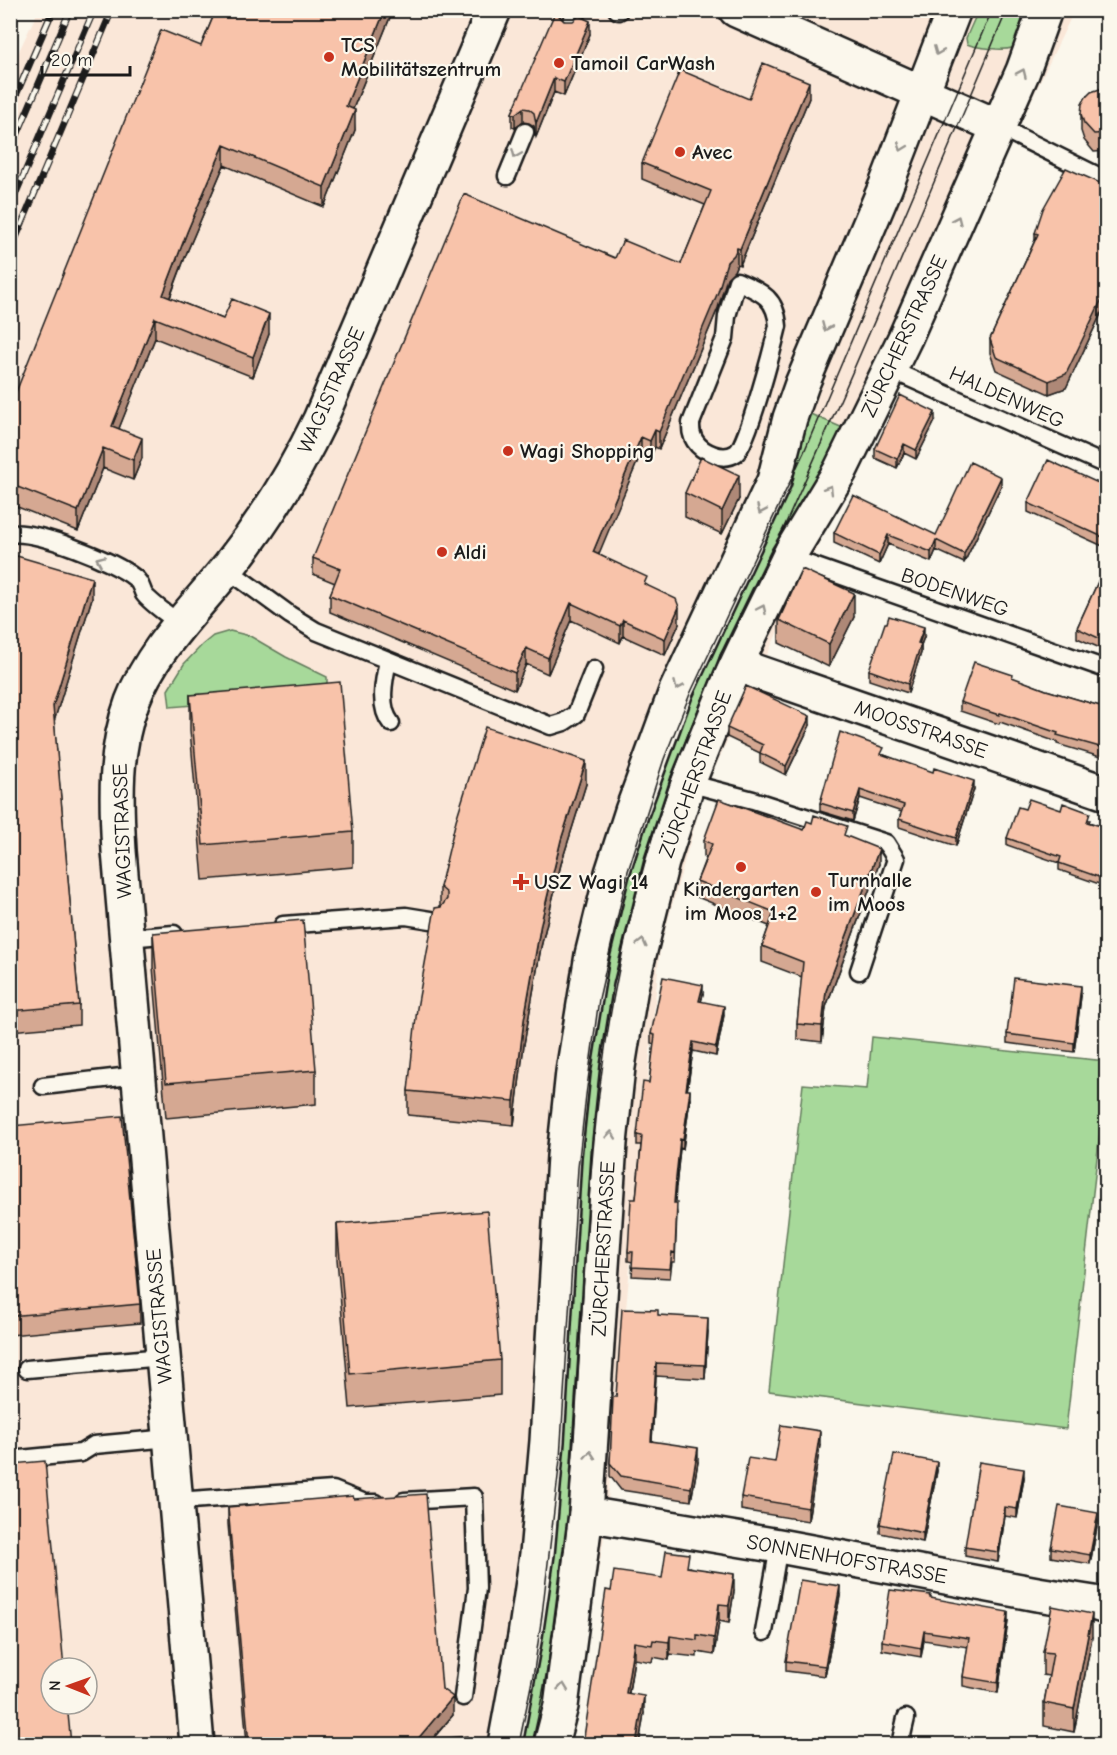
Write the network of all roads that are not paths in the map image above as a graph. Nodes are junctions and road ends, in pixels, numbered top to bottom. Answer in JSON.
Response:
{"nodes":[{"id":1,"x":494,"y":10,"type":"edge"},
{"id":2,"x":579,"y":10,"type":"edge"},
{"id":3,"x":954,"y":10,"type":"edge"},
{"id":4,"x":1045,"y":10,"type":"edge"},
{"id":5,"x":744,"y":12,"type":"edge"},
{"id":6,"x":569,"y":25,"type":"edge"},
{"id":7,"x":922,"y":92,"type":"junction"},
{"id":8,"x":998,"y":126,"type":"junction"},
{"id":9,"x":525,"y":132,"type":"dead end"},
{"id":10,"x":507,"y":176,"type":"dead end"},
{"id":11,"x":1107,"y":180,"type":"edge"},
{"id":12,"x":889,"y":369,"type":"junction"},
{"id":13,"x":697,"y":405,"type":"joint"},
{"id":14,"x":1107,"y":465,"type":"edge"},
{"id":15,"x":10,"y":534,"type":"edge"},
{"id":16,"x":788,"y":557,"type":"junction"},
{"id":17,"x":227,"y":569,"type":"junction"},
{"id":18,"x":179,"y":624,"type":"junction"},
{"id":19,"x":388,"y":661,"type":"junction"},
{"id":20,"x":737,"y":662,"type":"junction"},
{"id":21,"x":594,"y":669,"type":"dead end"},
{"id":22,"x":1107,"y":669,"type":"edge"},
{"id":23,"x":391,"y":723,"type":"dead end"},
{"id":24,"x":688,"y":783,"type":"junction"},
{"id":25,"x":1107,"y":793,"type":"edge"},
{"id":26,"x":437,"y":921,"type":"edge"},
{"id":27,"x":262,"y":927,"type":"edge"},
{"id":28,"x":192,"y":933,"type":"edge"},
{"id":29,"x":127,"y":938,"type":"junction"},
{"id":30,"x":859,"y":971,"type":"dead end"},
{"id":31,"x":139,"y":1075,"type":"junction"},
{"id":32,"x":44,"y":1086,"type":"dead end"},
{"id":33,"x":163,"y":1357,"type":"junction"},
{"id":34,"x":27,"y":1369,"type":"dead end"},
{"id":35,"x":170,"y":1438,"type":"junction"},
{"id":36,"x":10,"y":1460,"type":"edge"},
{"id":37,"x":176,"y":1501,"type":"junction"},
{"id":38,"x":586,"y":1514,"type":"junction"},
{"id":39,"x":779,"y":1545,"type":"junction"},
{"id":40,"x":1107,"y":1607,"type":"edge"},
{"id":41,"x":764,"y":1632,"type":"dead end"},
{"id":42,"x":463,"y":1697,"type":"dead end"},
{"id":43,"x":906,"y":1718,"type":"dead end"},
{"id":44,"x":197,"y":1744,"type":"edge"},
{"id":45,"x":505,"y":1744,"type":"edge"},
{"id":46,"x":551,"y":1744,"type":"edge"},
{"id":47,"x":900,"y":1744,"type":"edge"}],
"edges":[{"from":1,"to":17,"type":"main road","name":"WAGISTRASSE"},
{"from":2,"to":6,"type":"lane"},
{"from":3,"to":7,"type":"main road","name":"ZÜRCHERSTRASSE","one_way":true},
{"from":8,"to":4,"type":"main road","name":"ZÜRCHERSTRASSE","one_way":true},
{"from":5,"to":7,"type":"main road"},
{"from":7,"to":8,"type":"main road"},
{"from":7,"to":45,"type":"main road","name":"ZÜRCHERSTRASSE","one_way":true},
{"from":8,"to":11,"type":"lane"},
{"from":12,"to":8,"type":"main road","name":"ZÜRCHERSTRASSE","one_way":true},
{"from":9,"to":10,"type":"lane","one_way":true},
{"from":12,"to":14,"type":"lane","name":"HALDENWEG"},
{"from":16,"to":12,"type":"main road","name":"ZÜRCHERSTRASSE","one_way":true},
{"from":13,"to":13,"type":"lane"},
{"from":18,"to":15,"type":"lane","one_way":true},
{"from":20,"to":16,"type":"main road","name":"ZÜRCHERSTRASSE","one_way":true},
{"from":16,"to":22,"type":"lane","name":"BODENWEG"},
{"from":17,"to":18,"type":"main road","name":"WAGISTRASSE"},
{"from":17,"to":19,"type":"lane"},
{"from":18,"to":29,"type":"main road","name":"WAGISTRASSE"},
{"from":19,"to":21,"type":"lane"},
{"from":19,"to":23,"type":"lane"},
{"from":20,"to":24,"type":"main road","name":"ZÜRCHERSTRASSE"},
{"from":20,"to":25,"type":"main road","name":"MOOSSTRASSE"},
{"from":24,"to":30,"type":"lane"},
{"from":38,"to":24,"type":"main road","name":"ZÜRCHERSTRASSE","one_way":true},
{"from":26,"to":27,"type":"lane"},
{"from":28,"to":29,"type":"lane"},
{"from":29,"to":31,"type":"main road","name":"WAGISTRASSE"},
{"from":31,"to":32,"type":"lane"},
{"from":31,"to":33,"type":"main road","name":"WAGISTRASSE"},
{"from":33,"to":34,"type":"lane"},
{"from":33,"to":35,"type":"main road","name":"WAGISTRASSE"},
{"from":35,"to":36,"type":"lane"},
{"from":35,"to":37,"type":"main road","name":"WAGISTRASSE"},
{"from":37,"to":42,"type":"lane"},
{"from":37,"to":44,"type":"main road","name":"WAGISTRASSE"},
{"from":38,"to":39,"type":"main road","name":"SONNENHOFSTRASSE"},
{"from":46,"to":38,"type":"main road","name":"ZÜRCHERSTRASSE","one_way":true},
{"from":39,"to":40,"type":"main road","name":"SONNENHOFSTRASSE"},
{"from":39,"to":41,"type":"lane"},
{"from":43,"to":47,"type":"lane"}]}
